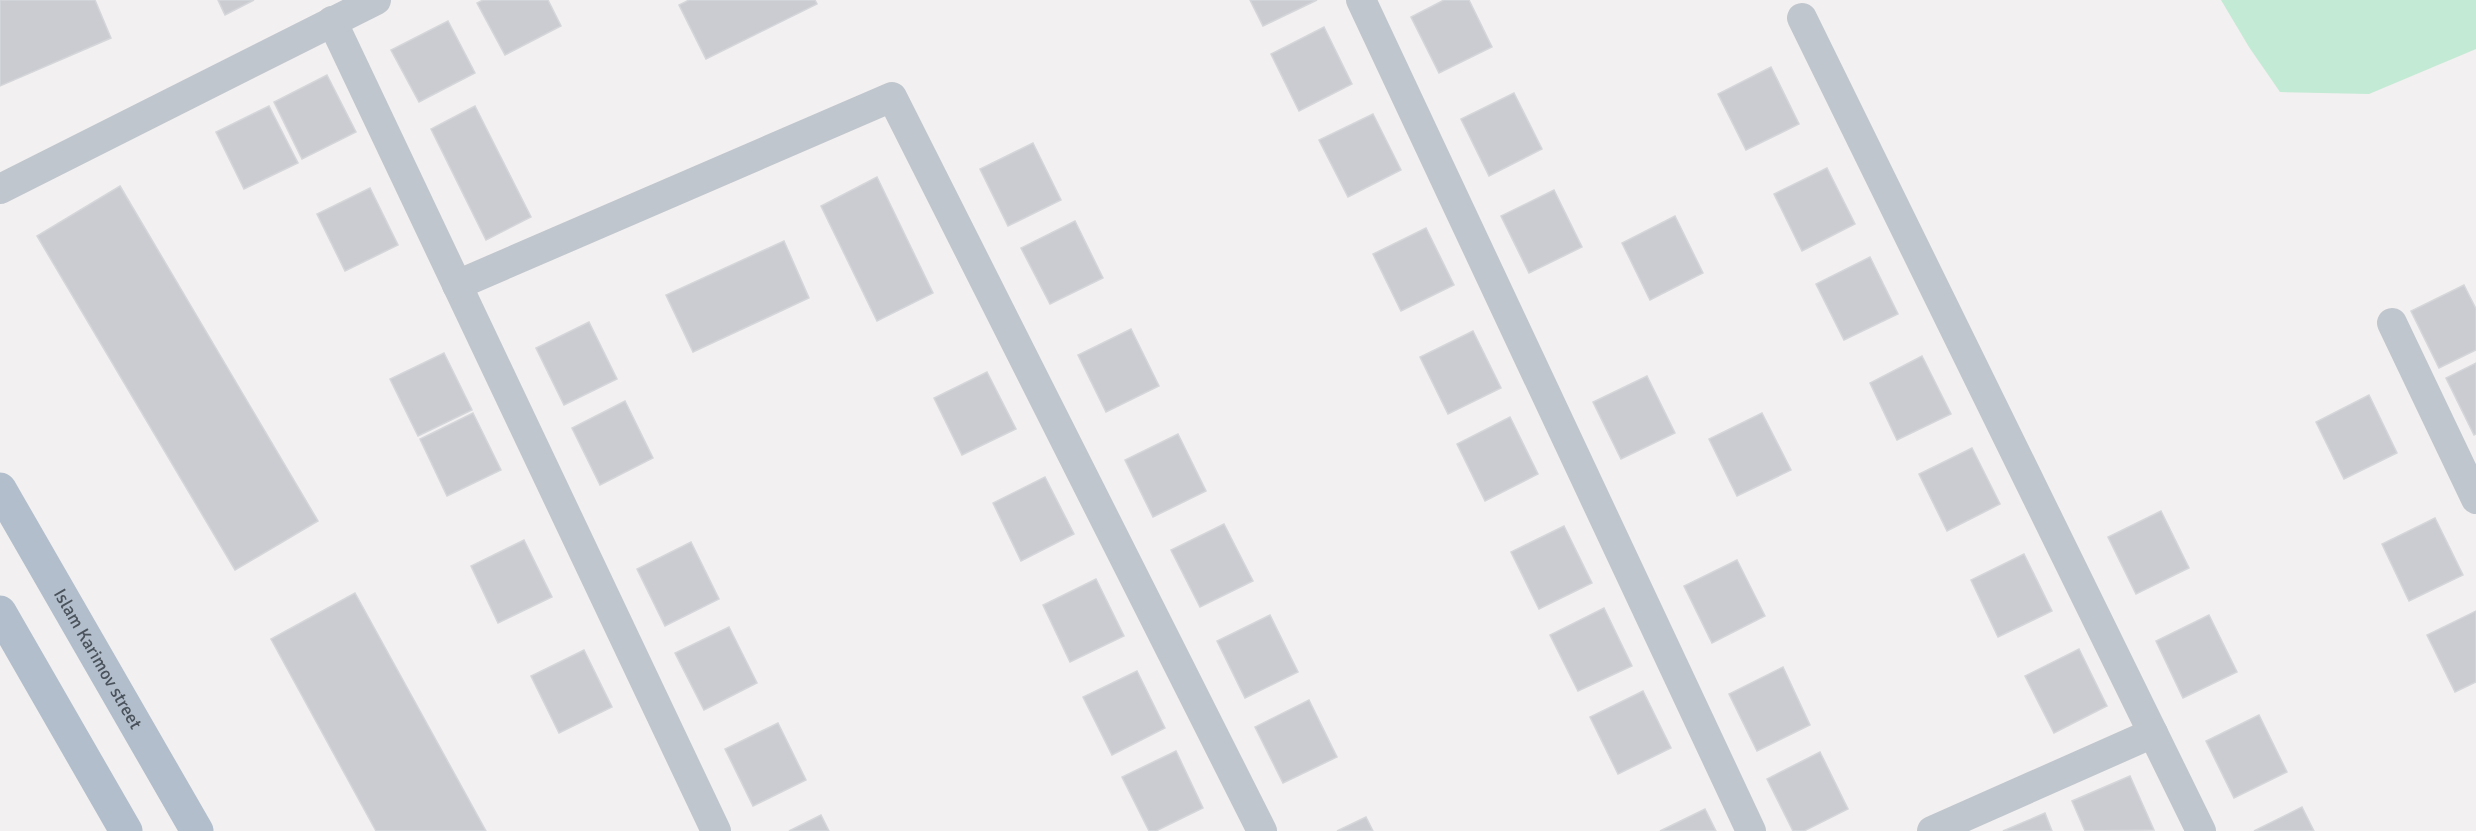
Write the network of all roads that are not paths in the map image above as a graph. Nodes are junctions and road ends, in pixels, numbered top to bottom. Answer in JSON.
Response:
{"nodes":[{"id":1,"x":376,"y":0,"type":"edge"},
{"id":2,"x":1361,"y":0,"type":"edge"},
{"id":3,"x":1802,"y":18,"type":"dead end"},
{"id":4,"x":332,"y":21,"type":"junction"},
{"id":5,"x":0,"y":189,"type":"edge"},
{"id":6,"x":457,"y":285,"type":"junction"},
{"id":7,"x":2392,"y":323,"type":"dead end"},
{"id":8,"x":0,"y":489,"type":"edge"},
{"id":9,"x":2476,"y":499,"type":"edge"},
{"id":10,"x":0,"y":612,"type":"edge"},
{"id":11,"x":2153,"y":734,"type":"junction"},
{"id":12,"x":126,"y":831,"type":"edge"},
{"id":13,"x":196,"y":831,"type":"edge"},
{"id":14,"x":716,"y":831,"type":"edge"},
{"id":15,"x":1262,"y":831,"type":"edge"},
{"id":16,"x":1751,"y":831,"type":"edge"},
{"id":17,"x":1932,"y":831,"type":"edge"},
{"id":18,"x":2201,"y":831,"type":"edge"}],
"edges":[{"from":1,"to":4,"type":"street"},
{"from":2,"to":16,"type":"street"},
{"from":3,"to":11,"type":"street"},
{"from":4,"to":5,"type":"street"},
{"from":4,"to":6,"type":"street"},
{"from":6,"to":14,"type":"street"},
{"from":6,"to":15,"type":"street"},
{"from":7,"to":9,"type":"street"},
{"from":8,"to":13,"type":"main road","name":"Islam Karimov street"},
{"from":10,"to":12,"type":"main road"},
{"from":11,"to":17,"type":"street"},
{"from":11,"to":18,"type":"street"}]}
